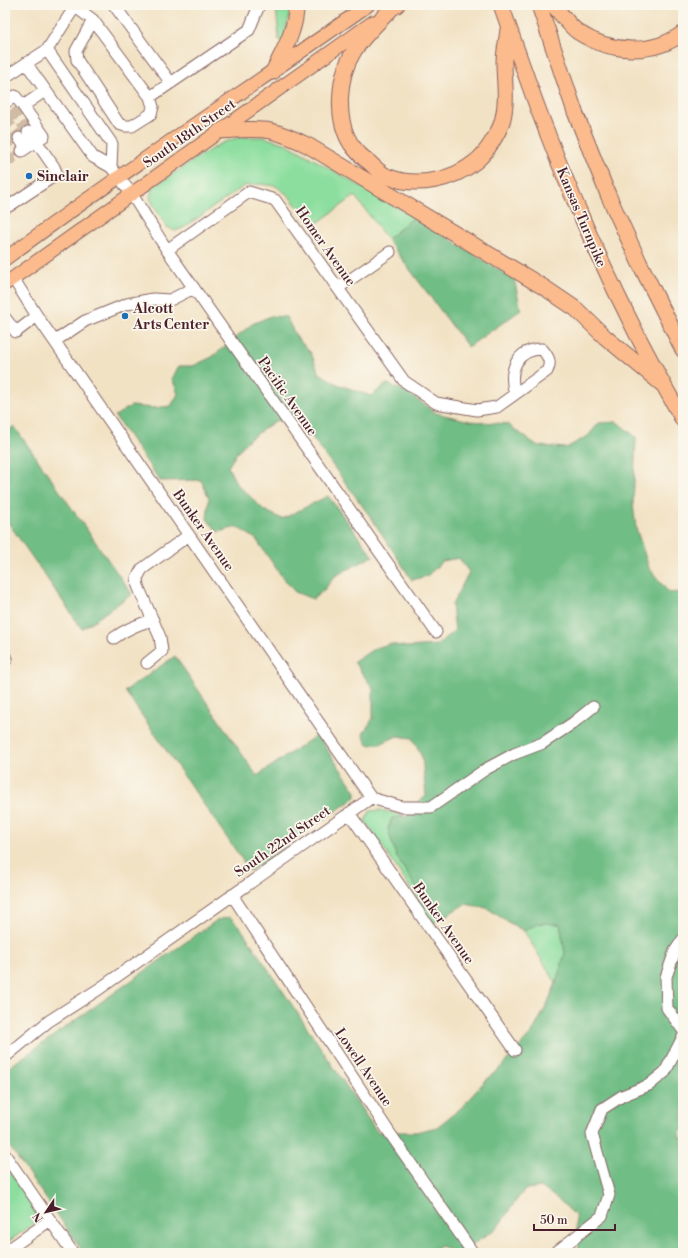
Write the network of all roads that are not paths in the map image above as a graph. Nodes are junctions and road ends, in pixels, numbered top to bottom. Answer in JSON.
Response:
{"nodes":[{"id":1,"x":114,"y":5,"type":"edge"},
{"id":2,"x":258,"y":5,"type":"edge"},
{"id":3,"x":296,"y":5,"type":"edge"},
{"id":4,"x":368,"y":5,"type":"edge"},
{"id":5,"x":502,"y":5,"type":"edge"},
{"id":6,"x":539,"y":5,"type":"edge"},
{"id":7,"x":552,"y":5,"type":"edge"},
{"id":8,"x":74,"y":6,"type":"edge"},
{"id":9,"x":395,"y":7,"type":"edge"},
{"id":10,"x":93,"y":20,"type":"junction"},
{"id":11,"x":509,"y":26,"type":"junction"},
{"id":12,"x":683,"y":33,"type":"edge"},
{"id":13,"x":47,"y":50,"type":"junction"},
{"id":14,"x":26,"y":63,"type":"junction"},
{"id":15,"x":273,"y":72,"type":"junction"},
{"id":16,"x":5,"y":77,"type":"edge"},
{"id":17,"x":171,"y":83,"type":"junction"},
{"id":18,"x":45,"y":91,"type":"junction"},
{"id":19,"x":150,"y":97,"type":"junction"},
{"id":20,"x":12,"y":105,"type":"edge"},
{"id":21,"x":220,"y":131,"type":"junction"},
{"id":22,"x":24,"y":135,"type":"tunnel mouth"},
{"id":23,"x":30,"y":145,"type":"junction"},
{"id":24,"x":115,"y":172,"type":"junction"},
{"id":25,"x":131,"y":193,"type":"junction"},
{"id":26,"x":5,"y":206,"type":"edge"},
{"id":27,"x":167,"y":250,"type":"junction"},
{"id":28,"x":390,"y":252,"type":"dead end"},
{"id":29,"x":5,"y":258,"type":"edge"},
{"id":30,"x":9,"y":281,"type":"edge"},
{"id":31,"x":194,"y":288,"type":"junction"},
{"id":32,"x":338,"y":288,"type":"junction"},
{"id":33,"x":37,"y":316,"type":"junction"},
{"id":34,"x":6,"y":323,"type":"edge"},
{"id":35,"x":55,"y":341,"type":"junction"},
{"id":36,"x":683,"y":350,"type":"edge"},
{"id":37,"x":662,"y":384,"type":"junction"},
{"id":38,"x":515,"y":394,"type":"junction"},
{"id":39,"x":683,"y":420,"type":"edge"},
{"id":40,"x":189,"y":535,"type":"junction"},
{"id":41,"x":153,"y":620,"type":"junction"},
{"id":42,"x":436,"y":632,"type":"dead end"},
{"id":43,"x":114,"y":638,"type":"dead end"},
{"id":44,"x":147,"y":663,"type":"dead end"},
{"id":45,"x":594,"y":707,"type":"dead end"},
{"id":46,"x":372,"y":798,"type":"junction"},
{"id":47,"x":349,"y":813,"type":"junction"},
{"id":48,"x":232,"y":895,"type":"junction"},
{"id":49,"x":683,"y":939,"type":"edge"},
{"id":50,"x":683,"y":1030,"type":"edge"},
{"id":51,"x":683,"y":1037,"type":"edge"},
{"id":52,"x":515,"y":1050,"type":"dead end"},
{"id":53,"x":5,"y":1057,"type":"edge"},
{"id":54,"x":5,"y":1155,"type":"edge"},
{"id":55,"x":49,"y":1220,"type":"junction"},
{"id":56,"x":5,"y":1252,"type":"edge"},
{"id":57,"x":73,"y":1253,"type":"edge"},
{"id":58,"x":473,"y":1253,"type":"edge"},
{"id":59,"x":556,"y":1253,"type":"edge"}],
"edges":[{"from":1,"to":17,"type":"street"},
{"from":2,"to":17,"type":"street"},
{"from":3,"to":15,"type":"highway"},
{"from":4,"to":15,"type":"main road","name":"South 18th Street"},
{"from":5,"to":11,"type":"highway","name":"Kansas Turnpike"},
{"from":6,"to":36,"type":"highway"},
{"from":7,"to":12,"type":"highway"},
{"from":8,"to":10,"type":"street"},
{"from":8,"to":13,"type":"street"},
{"from":9,"to":11,"type":"highway"},
{"from":9,"to":21,"type":"main road","name":"South 18th Street"},
{"from":10,"to":19,"type":"street"},
{"from":10,"to":19,"type":"street"},
{"from":11,"to":37,"type":"highway","name":"Kansas Turnpike"},
{"from":13,"to":14,"type":"street"},
{"from":13,"to":24,"type":"street"},
{"from":14,"to":16,"type":"street"},
{"from":14,"to":18,"type":"street"},
{"from":15,"to":24,"type":"main road","name":"South 18th Street"},
{"from":17,"to":19,"type":"street"},
{"from":18,"to":20,"type":"street"},
{"from":18,"to":24,"type":"street"},
{"from":20,"to":23,"type":"street"},
{"from":21,"to":25,"type":"main road","name":"South 18th Street"},
{"from":21,"to":37,"type":"highway"},
{"from":22,"to":23,"type":"street"},
{"from":23,"to":26,"type":"street"},
{"from":24,"to":25,"type":"street","name":"Pacific Avenue"},
{"from":24,"to":29,"type":"main road","name":"South 18th Street"},
{"from":25,"to":27,"type":"street","name":"Pacific Avenue"},
{"from":25,"to":30,"type":"main road","name":"South 18th Street"},
{"from":27,"to":31,"type":"street","name":"Pacific Avenue"},
{"from":27,"to":32,"type":"street","name":"Homer Avenue"},
{"from":28,"to":32,"type":"street"},
{"from":30,"to":33,"type":"street","name":"Bunker Avenue"},
{"from":31,"to":35,"type":"street"},
{"from":31,"to":42,"type":"street","name":"Pacific Avenue"},
{"from":32,"to":38,"type":"street","name":"Homer Avenue"},
{"from":33,"to":34,"type":"street"},
{"from":33,"to":35,"type":"street","name":"Bunker Avenue"},
{"from":35,"to":40,"type":"street","name":"Bunker Avenue"},
{"from":37,"to":39,"type":"highway","name":"Kansas Turnpike"},
{"from":38,"to":38,"type":"street"},
{"from":40,"to":41,"type":"street"},
{"from":40,"to":46,"type":"street","name":"Bunker Avenue"},
{"from":41,"to":43,"type":"street"},
{"from":41,"to":44,"type":"street"},
{"from":45,"to":46,"type":"street"},
{"from":46,"to":47,"type":"street","name":"South 22nd Street"},
{"from":47,"to":48,"type":"street","name":"South 22nd Street"},
{"from":47,"to":52,"type":"street","name":"Bunker Avenue"},
{"from":48,"to":53,"type":"street","name":"South 22nd Street"},
{"from":48,"to":58,"type":"street","name":"Lowell Avenue"},
{"from":49,"to":50,"type":"street"},
{"from":51,"to":59,"type":"street"},
{"from":54,"to":55,"type":"street"},
{"from":55,"to":56,"type":"street"},
{"from":55,"to":57,"type":"street"}]}
